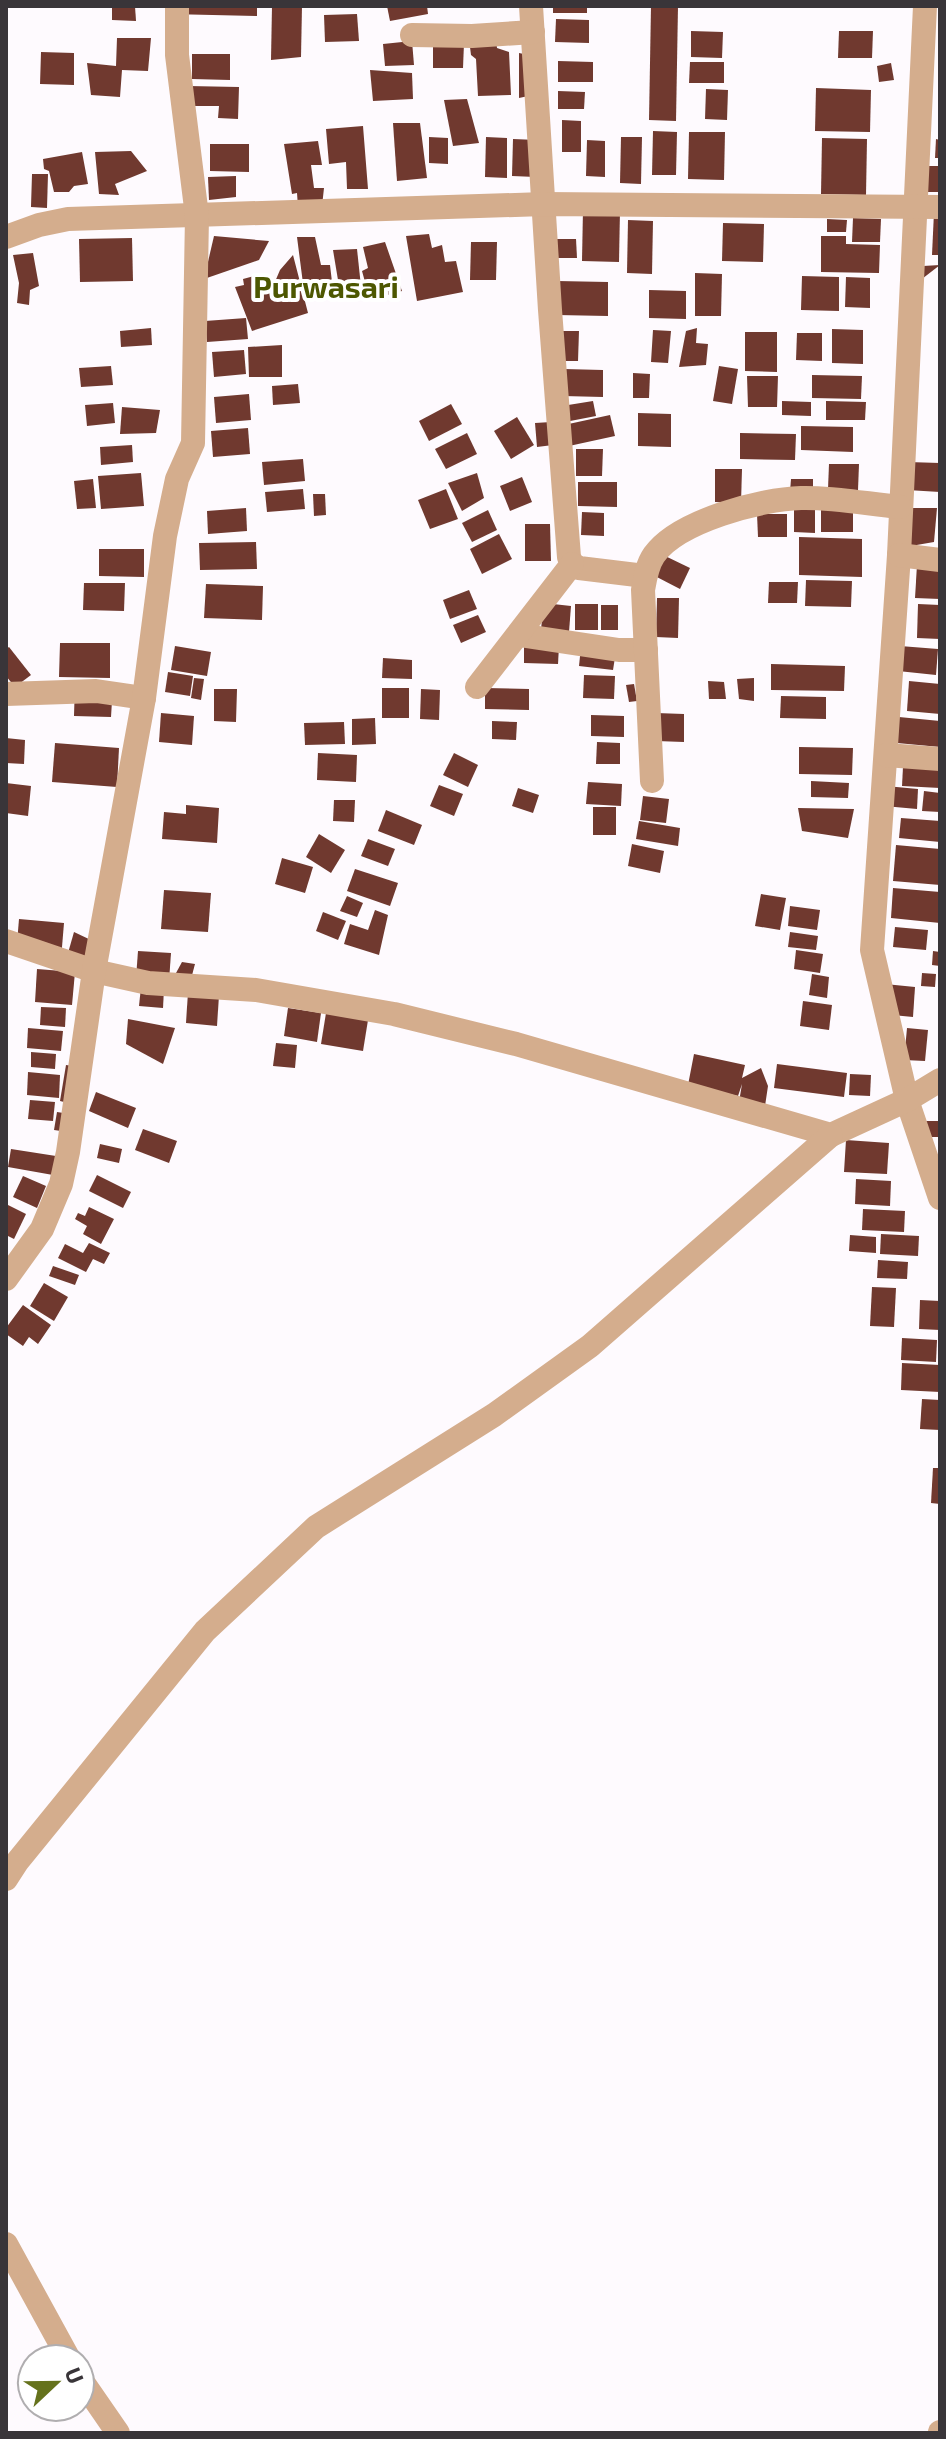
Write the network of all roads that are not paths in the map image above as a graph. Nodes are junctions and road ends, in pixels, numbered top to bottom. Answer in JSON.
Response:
{"nodes":[{"id":1,"x":177,"y":6,"type":"edge"},
{"id":2,"x":531,"y":6,"type":"edge"},
{"id":3,"x":925,"y":6,"type":"edge"},
{"id":4,"x":533,"y":32,"type":"junction"},
{"id":5,"x":412,"y":35,"type":"dead end"},
{"id":6,"x":544,"y":204,"type":"junction"},
{"id":7,"x":914,"y":205,"type":"junction"},
{"id":8,"x":940,"y":207,"type":"edge"},
{"id":9,"x":197,"y":216,"type":"junction"},
{"id":10,"x":6,"y":237,"type":"edge"},
{"id":11,"x":900,"y":507,"type":"junction"},
{"id":12,"x":899,"y":555,"type":"junction"},
{"id":13,"x":940,"y":560,"type":"edge"},
{"id":14,"x":572,"y":564,"type":"junction"},
{"id":15,"x":645,"y":576,"type":"junction"},
{"id":16,"x":519,"y":635,"type":"junction"},
{"id":17,"x":646,"y":650,"type":"junction"},
{"id":18,"x":477,"y":687,"type":"dead end"},
{"id":19,"x":6,"y":694,"type":"edge"},
{"id":20,"x":144,"y":698,"type":"junction"},
{"id":21,"x":886,"y":755,"type":"junction"},
{"id":22,"x":940,"y":759,"type":"edge"},
{"id":23,"x":652,"y":781,"type":"dead end"},
{"id":24,"x":6,"y":941,"type":"edge"},
{"id":25,"x":94,"y":971,"type":"junction"},
{"id":26,"x":940,"y":1080,"type":"edge"},
{"id":27,"x":907,"y":1100,"type":"junction"},
{"id":28,"x":831,"y":1135,"type":"junction"},
{"id":29,"x":940,"y":1198,"type":"edge"},
{"id":30,"x":6,"y":1279,"type":"edge"},
{"id":31,"x":6,"y":1879,"type":"edge"},
{"id":32,"x":6,"y":2244,"type":"edge"},
{"id":33,"x":60,"y":2343,"type":"edge"},
{"id":34,"x":96,"y":2401,"type":"edge"},
{"id":35,"x":118,"y":2433,"type":"edge"}],
"edges":[{"from":1,"to":9,"type":"street"},
{"from":2,"to":4,"type":"street"},
{"from":3,"to":7,"type":"street"},
{"from":4,"to":5,"type":"street"},
{"from":4,"to":6,"type":"street"},
{"from":6,"to":7,"type":"street"},
{"from":6,"to":9,"type":"street"},
{"from":6,"to":14,"type":"street"},
{"from":7,"to":8,"type":"street"},
{"from":7,"to":11,"type":"street"},
{"from":9,"to":10,"type":"street"},
{"from":9,"to":20,"type":"street"},
{"from":11,"to":12,"type":"street"},
{"from":11,"to":15,"type":"street"},
{"from":12,"to":13,"type":"street"},
{"from":12,"to":21,"type":"street"},
{"from":14,"to":15,"type":"street"},
{"from":14,"to":16,"type":"street"},
{"from":15,"to":17,"type":"street"},
{"from":16,"to":17,"type":"street"},
{"from":16,"to":18,"type":"street"},
{"from":17,"to":23,"type":"street"},
{"from":19,"to":20,"type":"street"},
{"from":20,"to":25,"type":"street"},
{"from":21,"to":22,"type":"street"},
{"from":21,"to":27,"type":"street"},
{"from":24,"to":25,"type":"street"},
{"from":25,"to":28,"type":"street"},
{"from":25,"to":30,"type":"street"},
{"from":26,"to":27,"type":"street"},
{"from":27,"to":28,"type":"street"},
{"from":27,"to":29,"type":"street"},
{"from":28,"to":31,"type":"street"},
{"from":32,"to":33,"type":"street"},
{"from":34,"to":35,"type":"street"}]}
